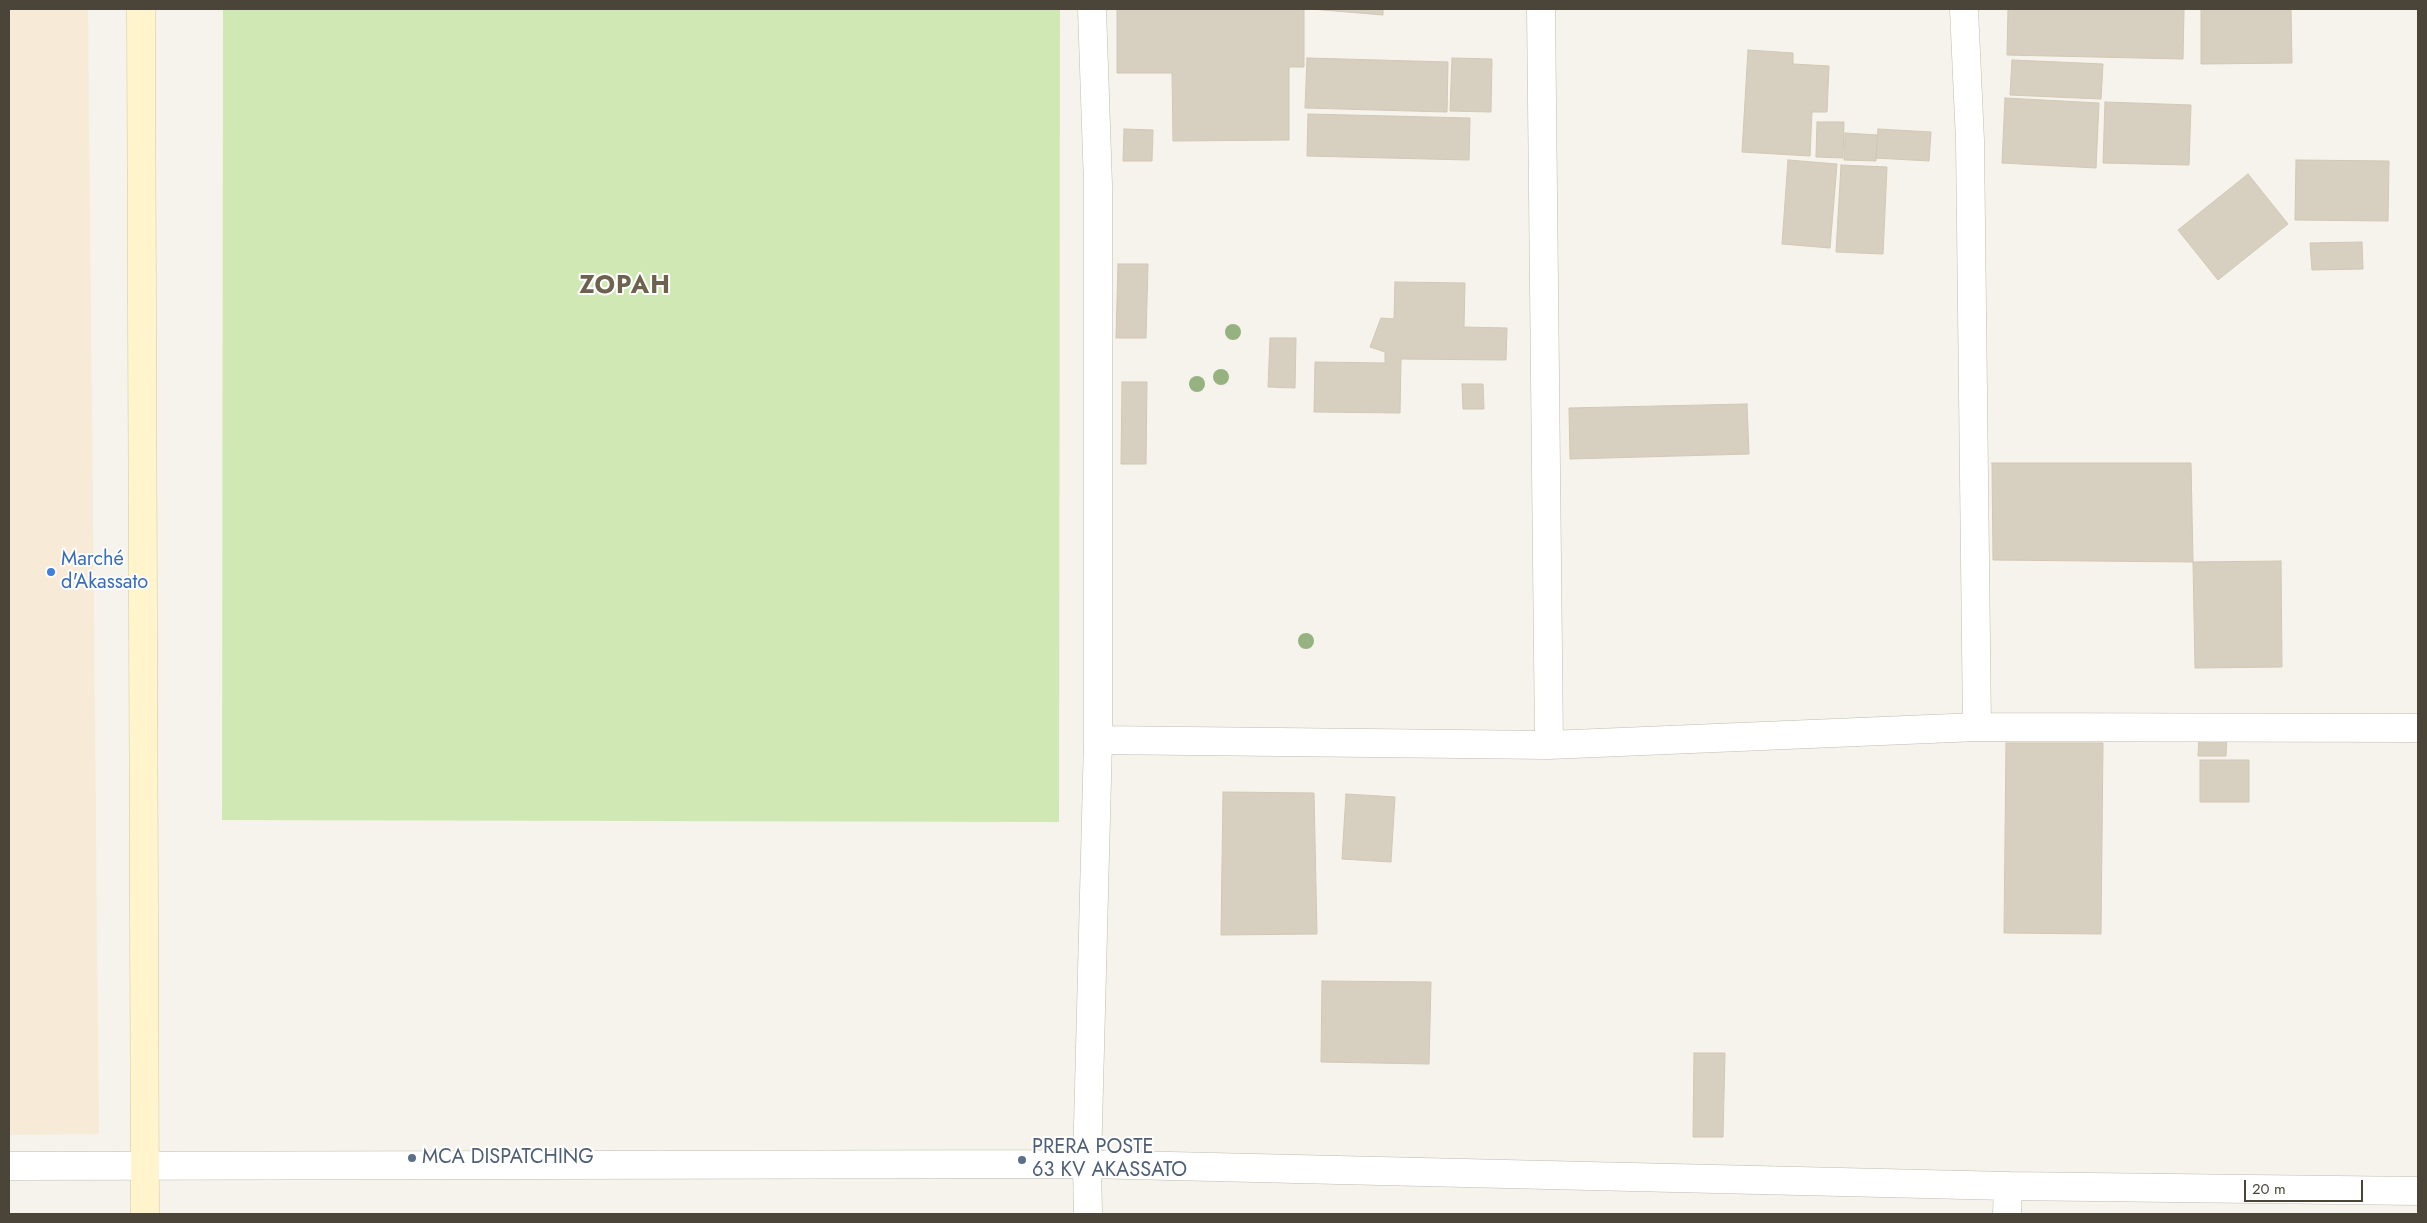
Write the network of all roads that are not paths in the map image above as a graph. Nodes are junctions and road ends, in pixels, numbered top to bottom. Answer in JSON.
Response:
{"nodes":[{"id":1,"x":141,"y":9,"type":"edge"},
{"id":2,"x":1092,"y":9,"type":"edge"},
{"id":3,"x":1541,"y":9,"type":"edge"},
{"id":4,"x":1964,"y":9,"type":"edge"},
{"id":5,"x":1976,"y":727,"type":"junction"},
{"id":6,"x":2418,"y":728,"type":"edge"},
{"id":7,"x":1098,"y":740,"type":"junction"},
{"id":8,"x":1549,"y":745,"type":"junction"},
{"id":9,"x":1087,"y":1164,"type":"junction"},
{"id":10,"x":9,"y":1166,"type":"edge"},
{"id":11,"x":145,"y":1166,"type":"junction"},
{"id":12,"x":2008,"y":1186,"type":"junction"},
{"id":13,"x":2418,"y":1191,"type":"edge"},
{"id":14,"x":145,"y":1214,"type":"edge"},
{"id":15,"x":1088,"y":1214,"type":"edge"},
{"id":16,"x":2008,"y":1214,"type":"edge"}],
"edges":[{"from":1,"to":11,"type":"street"},
{"from":2,"to":7,"type":"street"},
{"from":3,"to":8,"type":"street"},
{"from":4,"to":5,"type":"street"},
{"from":5,"to":6,"type":"street"},
{"from":5,"to":8,"type":"street"},
{"from":7,"to":8,"type":"street"},
{"from":7,"to":9,"type":"street"},
{"from":9,"to":11,"type":"street"},
{"from":9,"to":12,"type":"street"},
{"from":9,"to":15,"type":"street"},
{"from":10,"to":11,"type":"street"},
{"from":11,"to":14,"type":"street"},
{"from":12,"to":13,"type":"street"},
{"from":12,"to":16,"type":"street"}]}
